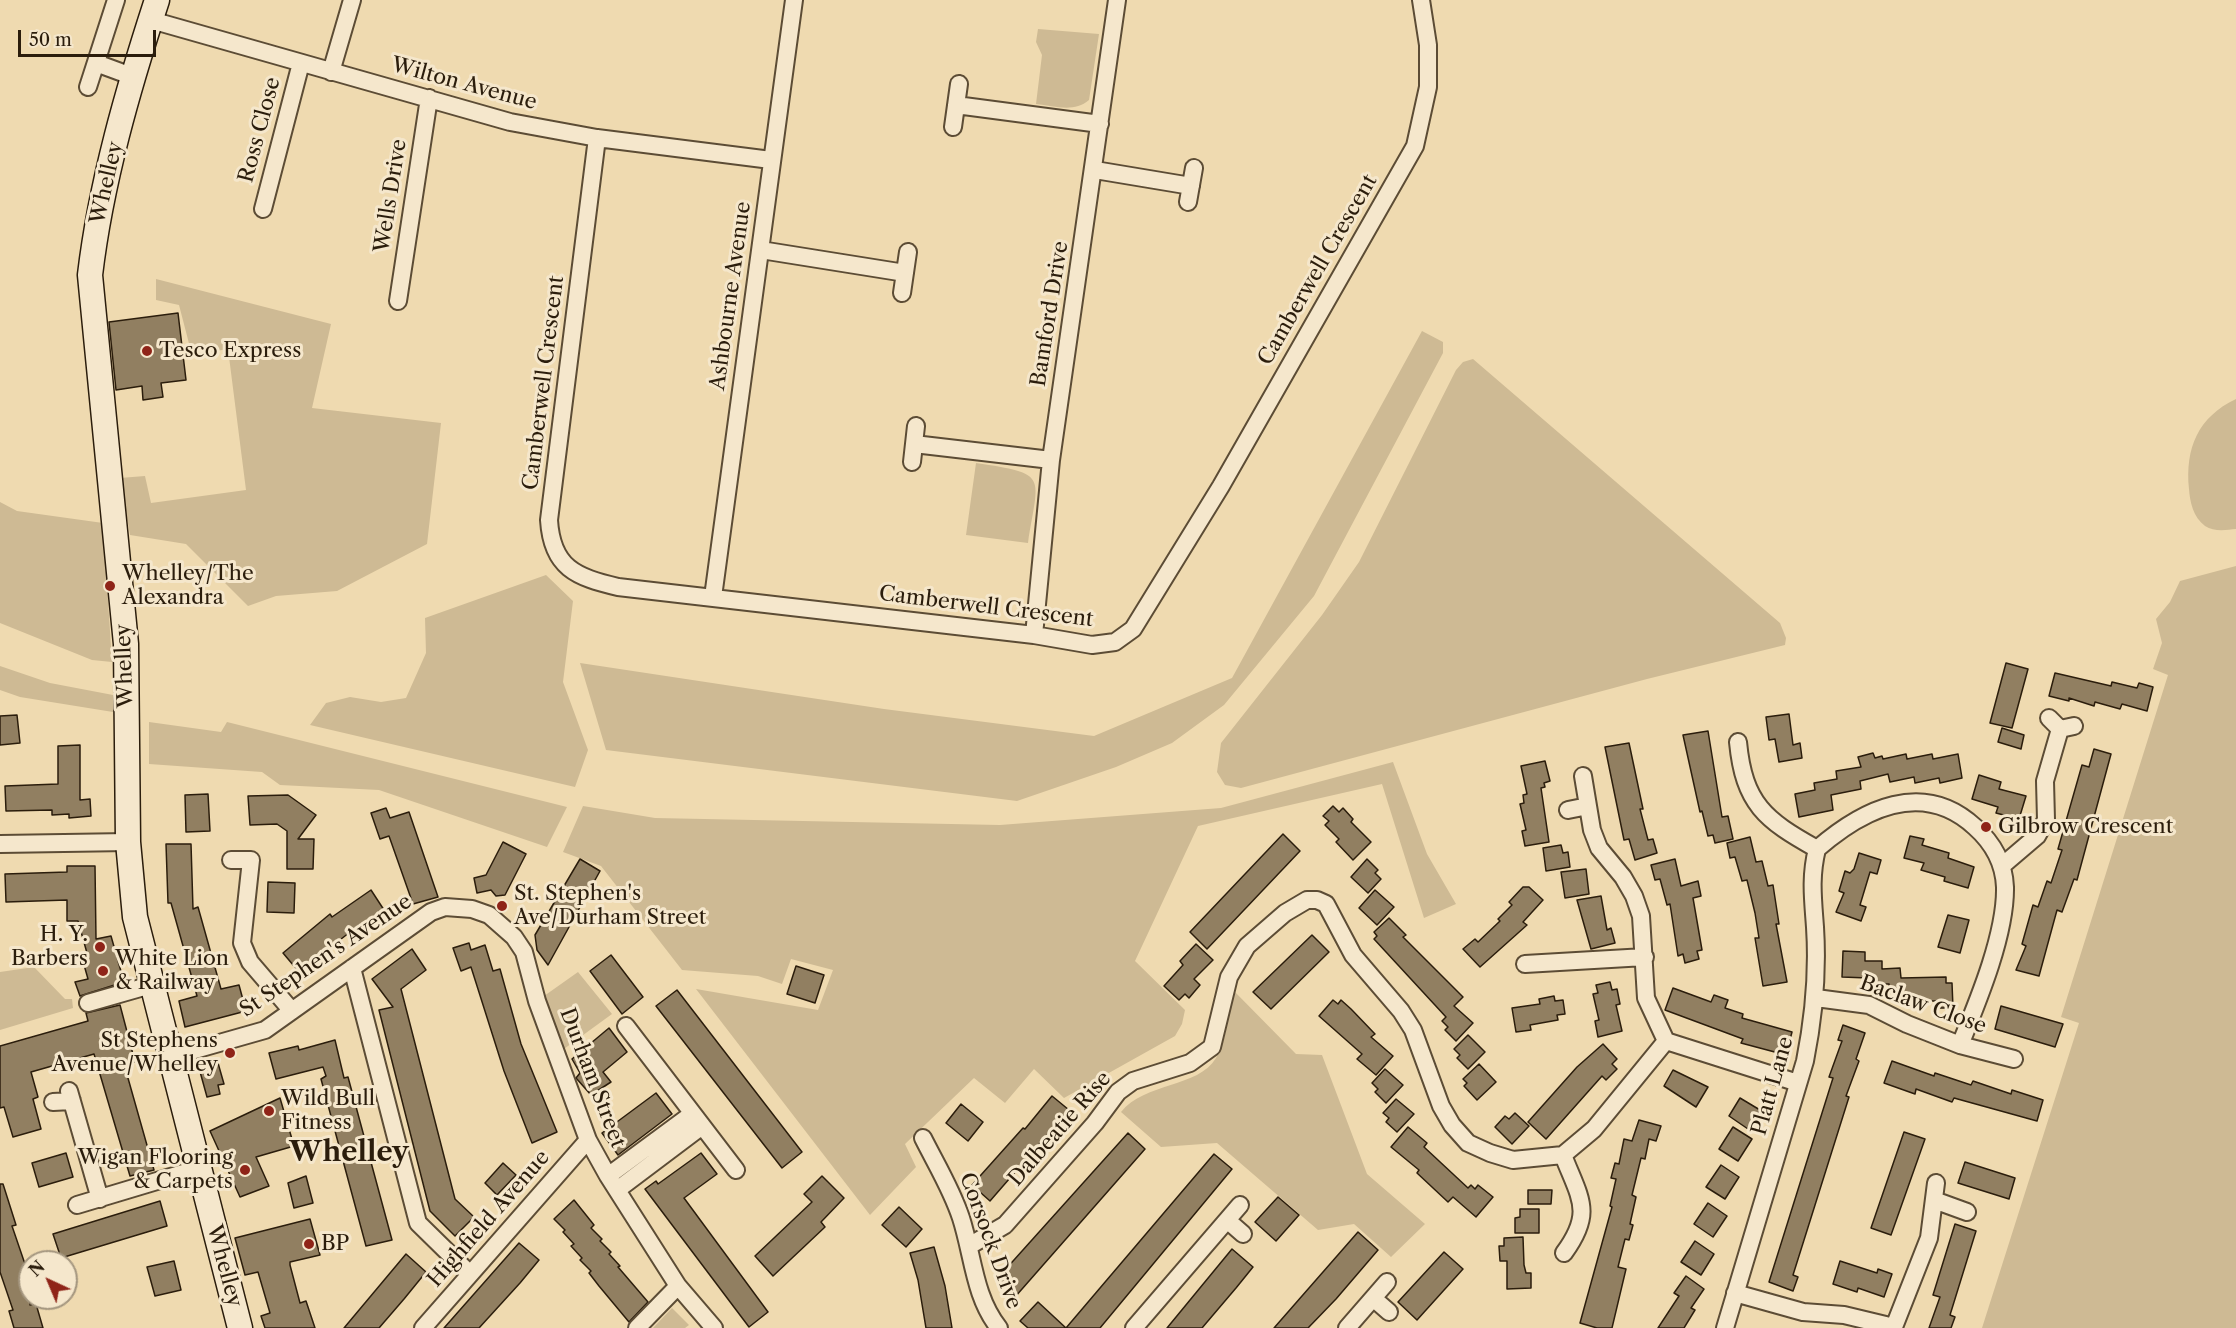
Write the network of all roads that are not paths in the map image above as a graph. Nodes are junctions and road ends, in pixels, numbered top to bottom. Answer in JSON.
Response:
{"nodes":[{"id":1,"x":116,"y":0,"type":"edge"},
{"id":2,"x":352,"y":0,"type":"edge"},
{"id":3,"x":794,"y":0,"type":"edge"},
{"id":4,"x":1117,"y":0,"type":"edge"},
{"id":5,"x":1422,"y":0,"type":"edge"},
{"id":6,"x":154,"y":10,"type":"edge"},
{"id":7,"x":96,"y":63,"type":"junction"},
{"id":8,"x":301,"y":63,"type":"junction"},
{"id":9,"x":332,"y":72,"type":"junction"},
{"id":10,"x":134,"y":77,"type":"junction"},
{"id":11,"x":959,"y":84,"type":"dead end"},
{"id":12,"x":88,"y":87,"type":"dead end"},
{"id":13,"x":429,"y":98,"type":"junction"},
{"id":14,"x":956,"y":105,"type":"junction"},
{"id":15,"x":1100,"y":124,"type":"junction"},
{"id":16,"x":953,"y":127,"type":"dead end"},
{"id":17,"x":597,"y":138,"type":"junction"},
{"id":18,"x":771,"y":160,"type":"junction"},
{"id":19,"x":1194,"y":168,"type":"dead end"},
{"id":20,"x":1095,"y":170,"type":"junction"},
{"id":21,"x":262,"y":209,"type":"dead end"},
{"id":22,"x":761,"y":250,"type":"junction"},
{"id":23,"x":909,"y":252,"type":"dead end"},
{"id":24,"x":905,"y":273,"type":"junction"},
{"id":25,"x":902,"y":293,"type":"dead end"},
{"id":26,"x":398,"y":301,"type":"dead end"},
{"id":27,"x":916,"y":426,"type":"dead end"},
{"id":28,"x":914,"y":444,"type":"junction"},
{"id":29,"x":1051,"y":460,"type":"junction"},
{"id":30,"x":912,"y":462,"type":"dead end"},
{"id":31,"x":713,"y":597,"type":"junction"},
{"id":32,"x":1034,"y":635,"type":"junction"},
{"id":33,"x":2061,"y":725,"type":"dead end"},
{"id":34,"x":1738,"y":742,"type":"dead end"},
{"id":35,"x":1583,"y":776,"type":"dead end"},
{"id":36,"x":1588,"y":806,"type":"junction"},
{"id":37,"x":1568,"y":810,"type":"dead end"},
{"id":38,"x":128,"y":842,"type":"junction"},
{"id":39,"x":0,"y":844,"type":"edge"},
{"id":40,"x":1817,"y":849,"type":"junction"},
{"id":41,"x":231,"y":860,"type":"dead end"},
{"id":42,"x":2002,"y":865,"type":"junction"},
{"id":43,"x":504,"y":926,"type":"joint"},
{"id":44,"x":1645,"y":957,"type":"junction"},
{"id":45,"x":1525,"y":964,"type":"dead end"},
{"id":46,"x":352,"y":968,"type":"junction"},
{"id":47,"x":151,"y":985,"type":"junction"},
{"id":48,"x":1816,"y":998,"type":"junction"},
{"id":49,"x":88,"y":1003,"type":"dead end"},
{"id":50,"x":292,"y":1011,"type":"junction"},
{"id":51,"x":626,"y":1026,"type":"dead end"},
{"id":52,"x":1666,"y":1041,"type":"junction"},
{"id":53,"x":1960,"y":1045,"type":"junction"},
{"id":54,"x":170,"y":1057,"type":"junction"},
{"id":55,"x":2014,"y":1059,"type":"dead end"},
{"id":56,"x":1798,"y":1083,"type":"junction"},
{"id":57,"x":53,"y":1102,"type":"dead end"},
{"id":58,"x":697,"y":1120,"type":"junction"},
{"id":59,"x":922,"y":1138,"type":"dead end"},
{"id":60,"x":588,"y":1140,"type":"junction"},
{"id":61,"x":1563,"y":1155,"type":"junction"},
{"id":62,"x":197,"y":1170,"type":"junction"},
{"id":63,"x":736,"y":1170,"type":"dead end"},
{"id":64,"x":612,"y":1183,"type":"junction"},
{"id":65,"x":1936,"y":1183,"type":"dead end"},
{"id":66,"x":100,"y":1199,"type":"junction"},
{"id":67,"x":1934,"y":1200,"type":"junction"},
{"id":68,"x":77,"y":1206,"type":"dead end"},
{"id":69,"x":1240,"y":1206,"type":"dead end"},
{"id":70,"x":1967,"y":1212,"type":"dead end"},
{"id":71,"x":1227,"y":1220,"type":"junction"},
{"id":72,"x":1243,"y":1234,"type":"dead end"},
{"id":73,"x":969,"y":1246,"type":"junction"},
{"id":74,"x":1564,"y":1253,"type":"dead end"},
{"id":75,"x":470,"y":1274,"type":"junction"},
{"id":76,"x":1387,"y":1282,"type":"dead end"},
{"id":77,"x":678,"y":1286,"type":"junction"},
{"id":78,"x":1736,"y":1293,"type":"junction"},
{"id":79,"x":1373,"y":1298,"type":"junction"},
{"id":80,"x":1389,"y":1312,"type":"dead end"},
{"id":81,"x":708,"y":1326,"type":"edge"},
{"id":82,"x":240,"y":1328,"type":"edge"},
{"id":83,"x":423,"y":1328,"type":"edge"},
{"id":84,"x":637,"y":1328,"type":"edge"},
{"id":85,"x":999,"y":1328,"type":"edge"},
{"id":86,"x":1134,"y":1328,"type":"edge"},
{"id":87,"x":1347,"y":1328,"type":"edge"},
{"id":88,"x":1725,"y":1328,"type":"edge"},
{"id":89,"x":1894,"y":1328,"type":"edge"}],
"edges":[{"from":1,"to":7,"type":"street"},
{"from":2,"to":9,"type":"street"},
{"from":3,"to":18,"type":"street","name":"Ashbourne Avenue"},
{"from":4,"to":15,"type":"street","name":"Bamford Drive"},
{"from":5,"to":32,"type":"street","name":"Camberwell Crescent"},
{"from":6,"to":8,"type":"street","name":"Wilton Avenue"},
{"from":6,"to":10,"type":"main road","name":"Whelley"},
{"from":7,"to":10,"type":"street"},
{"from":7,"to":12,"type":"street"},
{"from":8,"to":9,"type":"street","name":"Wilton Avenue"},
{"from":8,"to":21,"type":"street","name":"Ross Close"},
{"from":9,"to":13,"type":"street","name":"Wilton Avenue"},
{"from":10,"to":38,"type":"main road","name":"Whelley"},
{"from":11,"to":14,"type":"street"},
{"from":13,"to":17,"type":"street","name":"Wilton Avenue"},
{"from":13,"to":26,"type":"street","name":"Wells Drive"},
{"from":14,"to":15,"type":"street"},
{"from":14,"to":16,"type":"street"},
{"from":15,"to":20,"type":"street","name":"Bamford Drive"},
{"from":17,"to":18,"type":"street","name":"Wilton Avenue"},
{"from":17,"to":31,"type":"street","name":"Camberwell Crescent"},
{"from":18,"to":22,"type":"street","name":"Ashbourne Avenue"},
{"from":19,"to":20,"type":"street"},
{"from":20,"to":29,"type":"street","name":"Bamford Drive"},
{"from":22,"to":24,"type":"street"},
{"from":22,"to":31,"type":"street","name":"Ashbourne Avenue"},
{"from":23,"to":24,"type":"street"},
{"from":24,"to":25,"type":"street"},
{"from":27,"to":28,"type":"street"},
{"from":28,"to":29,"type":"street"},
{"from":28,"to":30,"type":"street"},
{"from":29,"to":32,"type":"street","name":"Bamford Drive"},
{"from":31,"to":32,"type":"street","name":"Camberwell Crescent"},
{"from":33,"to":42,"type":"street"},
{"from":34,"to":40,"type":"street"},
{"from":35,"to":36,"type":"street"},
{"from":36,"to":37,"type":"street"},
{"from":36,"to":44,"type":"street"},
{"from":38,"to":39,"type":"street"},
{"from":38,"to":47,"type":"main road","name":"Whelley"},
{"from":40,"to":42,"type":"street"},
{"from":40,"to":48,"type":"street","name":"Platt Lane"},
{"from":41,"to":50,"type":"street"},
{"from":42,"to":53,"type":"street"},
{"from":43,"to":46,"type":"street","name":"St Stephen's Avenue"},
{"from":43,"to":60,"type":"street","name":"Durham Street"},
{"from":44,"to":45,"type":"street"},
{"from":44,"to":52,"type":"street"},
{"from":46,"to":50,"type":"street","name":"St Stephen's Avenue"},
{"from":46,"to":75,"type":"street"},
{"from":47,"to":49,"type":"street"},
{"from":47,"to":54,"type":"main road","name":"Whelley"},
{"from":48,"to":53,"type":"street","name":"Baclaw Close"},
{"from":48,"to":56,"type":"street","name":"Platt Lane"},
{"from":50,"to":54,"type":"street","name":"St Stephen's Avenue"},
{"from":51,"to":58,"type":"street"},
{"from":52,"to":56,"type":"street"},
{"from":52,"to":61,"type":"street"},
{"from":53,"to":55,"type":"street","name":"Baclaw Close"},
{"from":54,"to":62,"type":"main road","name":"Whelley"},
{"from":56,"to":78,"type":"street","name":"Platt Lane"},
{"from":57,"to":66,"type":"street"},
{"from":58,"to":63,"type":"street"},
{"from":58,"to":64,"type":"street"},
{"from":59,"to":73,"type":"street","name":"Corsock Drive"},
{"from":60,"to":64,"type":"street","name":"Durham Street"},
{"from":60,"to":75,"type":"street","name":"Highfield Avenue"},
{"from":61,"to":73,"type":"street","name":"Dalbeatie Rise"},
{"from":61,"to":74,"type":"street"},
{"from":62,"to":66,"type":"street"},
{"from":62,"to":82,"type":"main road","name":"Whelley"},
{"from":64,"to":77,"type":"street","name":"Durham Street"},
{"from":65,"to":67,"type":"street"},
{"from":66,"to":68,"type":"street"},
{"from":67,"to":70,"type":"street"},
{"from":67,"to":89,"type":"street"},
{"from":69,"to":71,"type":"street"},
{"from":71,"to":72,"type":"street"},
{"from":71,"to":86,"type":"street"},
{"from":73,"to":85,"type":"street","name":"Corsock Drive"},
{"from":75,"to":83,"type":"street","name":"Highfield Avenue"},
{"from":76,"to":79,"type":"street"},
{"from":77,"to":81,"type":"street","name":"Durham Street"},
{"from":77,"to":84,"type":"street"},
{"from":78,"to":88,"type":"street","name":"Platt Lane"},
{"from":78,"to":89,"type":"street"},
{"from":79,"to":80,"type":"street"},
{"from":79,"to":87,"type":"street"}]}
